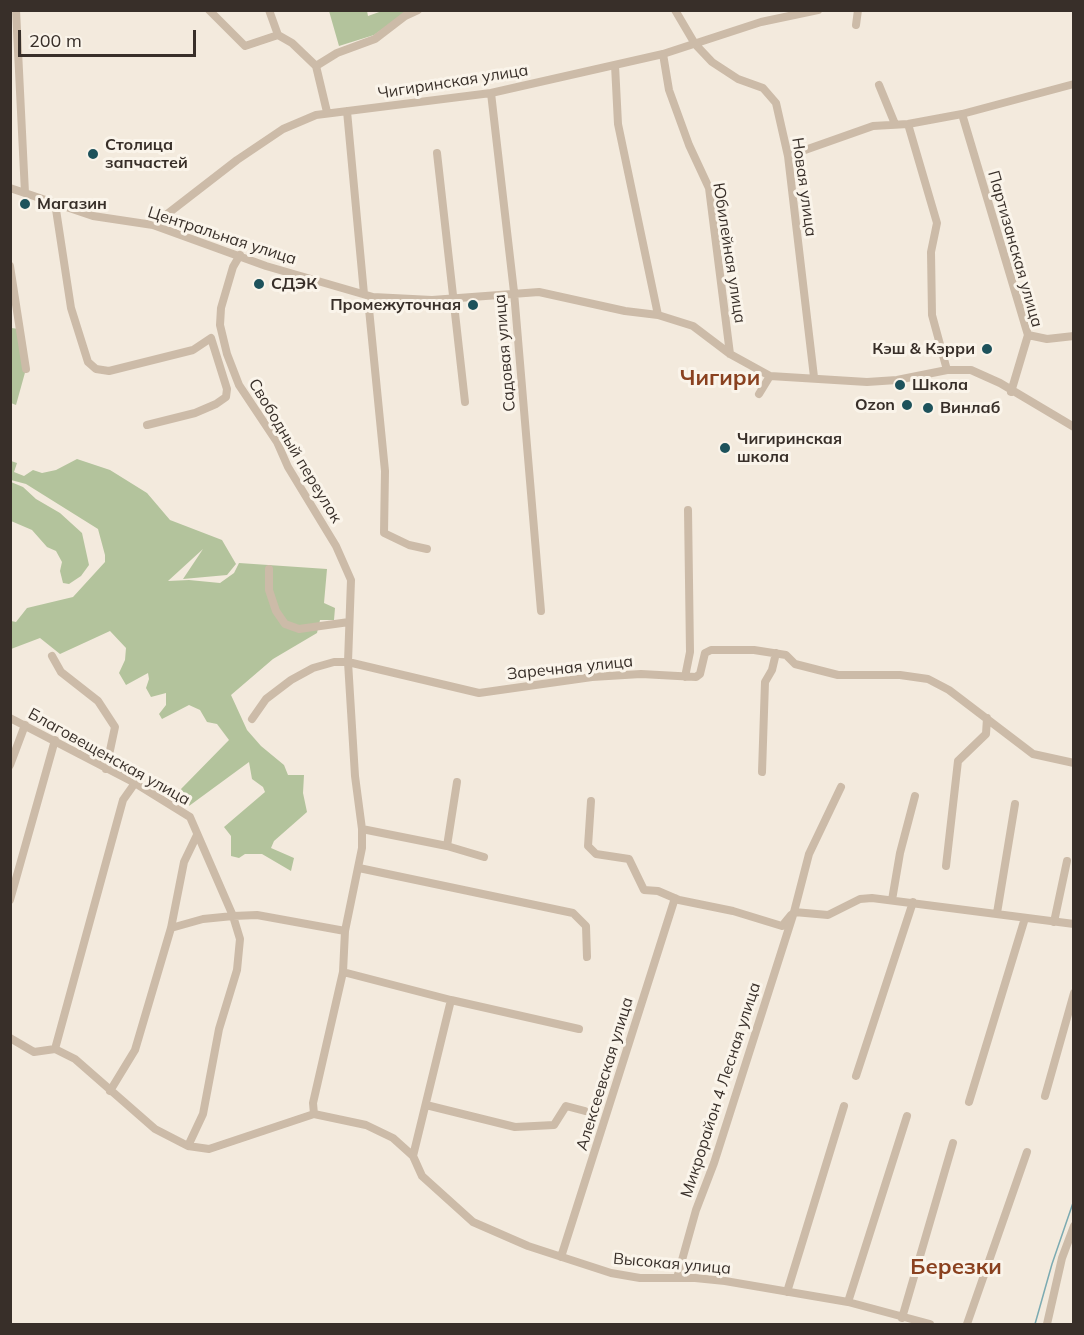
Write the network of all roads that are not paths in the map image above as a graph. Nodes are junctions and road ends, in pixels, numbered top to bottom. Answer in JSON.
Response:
{"nodes":[{"id":1,"x":16,"y":10,"type":"edge"},
{"id":2,"x":209,"y":10,"type":"edge"},
{"id":3,"x":269,"y":10,"type":"edge"},
{"id":4,"x":418,"y":10,"type":"edge"},
{"id":5,"x":675,"y":10,"type":"edge"},
{"id":6,"x":818,"y":10,"type":"edge"},
{"id":7,"x":858,"y":10,"type":"edge"},
{"id":8,"x":856,"y":25,"type":"dead end"},
{"id":9,"x":278,"y":35,"type":"junction"},
{"id":10,"x":695,"y":44,"type":"junction"},
{"id":11,"x":663,"y":54,"type":"junction"},
{"id":12,"x":14,"y":63,"type":"edge"},
{"id":13,"x":615,"y":65,"type":"junction"},
{"id":14,"x":316,"y":66,"type":"junction"},
{"id":15,"x":1074,"y":84,"type":"edge"},
{"id":16,"x":879,"y":85,"type":"dead end"},
{"id":17,"x":491,"y":93,"type":"junction"},
{"id":18,"x":347,"y":111,"type":"junction"},
{"id":19,"x":327,"y":112,"type":"junction"},
{"id":20,"x":962,"y":114,"type":"junction"},
{"id":21,"x":895,"y":124,"type":"junction"},
{"id":22,"x":908,"y":124,"type":"junction"},
{"id":23,"x":437,"y":153,"type":"dead end"},
{"id":24,"x":788,"y":156,"type":"junction"},
{"id":25,"x":10,"y":188,"type":"edge"},
{"id":26,"x":25,"y":193,"type":"junction"},
{"id":27,"x":55,"y":203,"type":"junction"},
{"id":28,"x":153,"y":225,"type":"junction"},
{"id":29,"x":240,"y":255,"type":"junction"},
{"id":30,"x":10,"y":266,"type":"edge"},
{"id":31,"x":514,"y":292,"type":"junction"},
{"id":32,"x":364,"y":294,"type":"junction"},
{"id":33,"x":373,"y":297,"type":"junction"},
{"id":34,"x":455,"y":298,"type":"junction"},
{"id":35,"x":658,"y":315,"type":"junction"},
{"id":36,"x":1028,"y":335,"type":"junction"},
{"id":37,"x":1074,"y":336,"type":"edge"},
{"id":38,"x":729,"y":354,"type":"junction"},
{"id":39,"x":26,"y":369,"type":"dead end"},
{"id":40,"x":947,"y":370,"type":"junction"},
{"id":41,"x":770,"y":376,"type":"junction"},
{"id":42,"x":814,"y":377,"type":"junction"},
{"id":43,"x":1011,"y":392,"type":"junction"},
{"id":44,"x":759,"y":394,"type":"dead end"},
{"id":45,"x":465,"y":402,"type":"dead end"},
{"id":46,"x":147,"y":425,"type":"dead end"},
{"id":47,"x":1074,"y":427,"type":"edge"},
{"id":48,"x":688,"y":510,"type":"dead end"},
{"id":49,"x":427,"y":549,"type":"dead end"},
{"id":50,"x":269,"y":569,"type":"dead end"},
{"id":51,"x":542,"y":611,"type":"dead end"},
{"id":52,"x":349,"y":622,"type":"junction"},
{"id":53,"x":776,"y":653,"type":"junction"},
{"id":54,"x":52,"y":656,"type":"dead end"},
{"id":55,"x":348,"y":662,"type":"junction"},
{"id":56,"x":685,"y":677,"type":"junction"},
{"id":57,"x":10,"y":718,"type":"edge"},
{"id":58,"x":987,"y":718,"type":"junction"},
{"id":59,"x":252,"y":719,"type":"dead end"},
{"id":60,"x":25,"y":725,"type":"junction"},
{"id":61,"x":55,"y":740,"type":"junction"},
{"id":62,"x":1074,"y":763,"type":"edge"},
{"id":63,"x":10,"y":765,"type":"edge"},
{"id":64,"x":106,"y":769,"type":"junction"},
{"id":65,"x":762,"y":772,"type":"dead end"},
{"id":66,"x":458,"y":782,"type":"dead end"},
{"id":67,"x":135,"y":783,"type":"junction"},
{"id":68,"x":841,"y":787,"type":"dead end"},
{"id":69,"x":915,"y":796,"type":"dead end"},
{"id":70,"x":591,"y":801,"type":"dead end"},
{"id":71,"x":1015,"y":804,"type":"dead end"},
{"id":72,"x":362,"y":830,"type":"junction"},
{"id":73,"x":197,"y":835,"type":"junction"},
{"id":74,"x":447,"y":846,"type":"junction"},
{"id":75,"x":483,"y":857,"type":"dead end"},
{"id":76,"x":1067,"y":861,"type":"dead end"},
{"id":77,"x":946,"y":866,"type":"dead end"},
{"id":78,"x":359,"y":868,"type":"junction"},
{"id":79,"x":675,"y":898,"type":"junction"},
{"id":80,"x":10,"y":900,"type":"edge"},
{"id":81,"x":892,"y":900,"type":"junction"},
{"id":82,"x":913,"y":902,"type":"junction"},
{"id":83,"x":794,"y":912,"type":"junction"},
{"id":84,"x":997,"y":913,"type":"junction"},
{"id":85,"x":233,"y":916,"type":"junction"},
{"id":86,"x":1025,"y":918,"type":"junction"},
{"id":87,"x":1054,"y":922,"type":"junction"},
{"id":88,"x":1074,"y":924,"type":"edge"},
{"id":89,"x":171,"y":928,"type":"junction"},
{"id":90,"x":345,"y":931,"type":"junction"},
{"id":91,"x":587,"y":957,"type":"dead end"},
{"id":92,"x":343,"y":972,"type":"junction"},
{"id":93,"x":1074,"y":993,"type":"edge"},
{"id":94,"x":451,"y":1000,"type":"junction"},
{"id":95,"x":579,"y":1029,"type":"dead end"},
{"id":96,"x":10,"y":1038,"type":"edge"},
{"id":97,"x":55,"y":1049,"type":"junction"},
{"id":98,"x":856,"y":1076,"type":"dead end"},
{"id":99,"x":110,"y":1091,"type":"junction"},
{"id":100,"x":1045,"y":1095,"type":"dead end"},
{"id":101,"x":969,"y":1102,"type":"dead end"},
{"id":102,"x":426,"y":1105,"type":"junction"},
{"id":103,"x":844,"y":1106,"type":"dead end"},
{"id":104,"x":585,"y":1111,"type":"dead end"},
{"id":105,"x":314,"y":1114,"type":"junction"},
{"id":106,"x":907,"y":1116,"type":"dead end"},
{"id":107,"x":953,"y":1143,"type":"dead end"},
{"id":108,"x":188,"y":1146,"type":"junction"},
{"id":109,"x":1027,"y":1152,"type":"dead end"},
{"id":110,"x":413,"y":1156,"type":"junction"},
{"id":111,"x":1074,"y":1226,"type":"edge"},
{"id":112,"x":561,"y":1257,"type":"junction"},
{"id":113,"x":677,"y":1278,"type":"junction"},
{"id":114,"x":787,"y":1292,"type":"junction"},
{"id":115,"x":848,"y":1302,"type":"junction"},
{"id":116,"x":902,"y":1318,"type":"junction"},
{"id":117,"x":930,"y":1324,"type":"edge"},
{"id":118,"x":967,"y":1324,"type":"edge"},
{"id":119,"x":1047,"y":1324,"type":"edge"}],
"edges":[{"from":1,"to":12,"type":"street"},
{"from":2,"to":9,"type":"street"},
{"from":3,"to":9,"type":"street"},
{"from":4,"to":14,"type":"street"},
{"from":5,"to":10,"type":"street","name":"Новая улица"},
{"from":6,"to":10,"type":"street","name":"Чигиринская улица"},
{"from":7,"to":8,"type":"street"},
{"from":9,"to":14,"type":"street"},
{"from":10,"to":11,"type":"street","name":"Чигиринская улица"},
{"from":10,"to":24,"type":"street","name":"Новая улица"},
{"from":11,"to":13,"type":"street","name":"Чигиринская улица"},
{"from":11,"to":38,"type":"street","name":"Юбилейная улица"},
{"from":12,"to":26,"type":"street"},
{"from":13,"to":17,"type":"street","name":"Чигиринская улица"},
{"from":13,"to":35,"type":"street"},
{"from":14,"to":19,"type":"street"},
{"from":15,"to":20,"type":"street"},
{"from":16,"to":21,"type":"street"},
{"from":17,"to":18,"type":"street","name":"Чигиринская улица"},
{"from":17,"to":31,"type":"street","name":"Садовая улица"},
{"from":18,"to":19,"type":"street","name":"Чигиринская улица"},
{"from":18,"to":32,"type":"street"},
{"from":19,"to":28,"type":"street","name":"Чигиринская улица"},
{"from":20,"to":22,"type":"street"},
{"from":20,"to":36,"type":"street","name":"Партизанская улица"},
{"from":21,"to":22,"type":"street"},
{"from":21,"to":24,"type":"street"},
{"from":22,"to":40,"type":"street"},
{"from":23,"to":34,"type":"street"},
{"from":24,"to":42,"type":"street","name":"Новая улица"},
{"from":25,"to":26,"type":"street","name":"Центральная улица"},
{"from":26,"to":27,"type":"street","name":"Центральная улица"},
{"from":27,"to":28,"type":"street","name":"Центральная улица"},
{"from":27,"to":46,"type":"street"},
{"from":28,"to":29,"type":"street","name":"Центральная улица"},
{"from":29,"to":32,"type":"street","name":"Центральная улица"},
{"from":29,"to":52,"type":"street","name":"Свободный переулок"},
{"from":30,"to":39,"type":"street"},
{"from":31,"to":34,"type":"street","name":"Центральная улица"},
{"from":31,"to":35,"type":"street","name":"Центральная улица"},
{"from":31,"to":51,"type":"street","name":"Садовая улица"},
{"from":32,"to":33,"type":"street","name":"Центральная улица"},
{"from":33,"to":34,"type":"street","name":"Центральная улица"},
{"from":33,"to":49,"type":"street"},
{"from":34,"to":45,"type":"street"},
{"from":35,"to":38,"type":"street","name":"Центральная улица"},
{"from":36,"to":37,"type":"street"},
{"from":36,"to":43,"type":"street","name":"Партизанская улица"},
{"from":38,"to":41,"type":"street","name":"Центральная улица"},
{"from":40,"to":42,"type":"street","name":"Центральная улица"},
{"from":40,"to":43,"type":"street","name":"Центральная улица"},
{"from":41,"to":42,"type":"street","name":"Центральная улица"},
{"from":41,"to":44,"type":"street"},
{"from":43,"to":47,"type":"street","name":"Центральная улица"},
{"from":48,"to":56,"type":"street"},
{"from":50,"to":52,"type":"street"},
{"from":52,"to":55,"type":"street","name":"Свободный переулок"},
{"from":53,"to":56,"type":"street"},
{"from":53,"to":58,"type":"street"},
{"from":53,"to":65,"type":"street"},
{"from":54,"to":64,"type":"street"},
{"from":55,"to":56,"type":"street","name":"Заречная улица"},
{"from":55,"to":59,"type":"street","name":"Заречная улица"},
{"from":55,"to":72,"type":"street"},
{"from":57,"to":60,"type":"street","name":"Благовещенская улица"},
{"from":58,"to":62,"type":"street"},
{"from":58,"to":77,"type":"street"},
{"from":60,"to":61,"type":"street","name":"Благовещенская улица"},
{"from":60,"to":63,"type":"street"},
{"from":61,"to":64,"type":"street","name":"Благовещенская улица"},
{"from":61,"to":80,"type":"street"},
{"from":64,"to":67,"type":"street","name":"Благовещенская улица"},
{"from":66,"to":74,"type":"street"},
{"from":67,"to":73,"type":"street","name":"Благовещенская улица"},
{"from":67,"to":97,"type":"street"},
{"from":68,"to":83,"type":"street","name":"Микрорайон 4 Лесная улица"},
{"from":69,"to":81,"type":"street"},
{"from":70,"to":79,"type":"street"},
{"from":71,"to":84,"type":"street"},
{"from":72,"to":74,"type":"street"},
{"from":72,"to":78,"type":"street"},
{"from":73,"to":85,"type":"street","name":"Благовещенская улица"},
{"from":73,"to":89,"type":"street"},
{"from":74,"to":75,"type":"street"},
{"from":76,"to":87,"type":"street"},
{"from":78,"to":90,"type":"street"},
{"from":78,"to":91,"type":"street"},
{"from":79,"to":83,"type":"street"},
{"from":79,"to":112,"type":"street","name":"Алексеевская улица"},
{"from":81,"to":82,"type":"street"},
{"from":81,"to":83,"type":"street"},
{"from":82,"to":84,"type":"street"},
{"from":82,"to":98,"type":"street"},
{"from":83,"to":113,"type":"street","name":"Микрорайон 4 Лесная улица"},
{"from":84,"to":86,"type":"street"},
{"from":85,"to":89,"type":"street"},
{"from":85,"to":90,"type":"street"},
{"from":85,"to":108,"type":"street","name":"Благовещенская улица"},
{"from":86,"to":87,"type":"street"},
{"from":86,"to":101,"type":"street"},
{"from":87,"to":88,"type":"street"},
{"from":89,"to":99,"type":"street"},
{"from":90,"to":92,"type":"street"},
{"from":92,"to":94,"type":"street"},
{"from":92,"to":105,"type":"street"},
{"from":93,"to":100,"type":"street"},
{"from":94,"to":95,"type":"street"},
{"from":94,"to":102,"type":"street"},
{"from":96,"to":97,"type":"street"},
{"from":97,"to":99,"type":"street"},
{"from":99,"to":108,"type":"street"},
{"from":102,"to":104,"type":"street"},
{"from":102,"to":110,"type":"street"},
{"from":103,"to":114,"type":"street"},
{"from":105,"to":108,"type":"street"},
{"from":105,"to":110,"type":"street","name":"Высокая улица"},
{"from":106,"to":115,"type":"street"},
{"from":107,"to":116,"type":"street"},
{"from":109,"to":118,"type":"street"},
{"from":110,"to":112,"type":"street","name":"Высокая улица"},
{"from":111,"to":119,"type":"street"},
{"from":112,"to":113,"type":"street","name":"Высокая улица"},
{"from":113,"to":114,"type":"street","name":"Высокая улица"},
{"from":114,"to":115,"type":"street","name":"Высокая улица"},
{"from":115,"to":116,"type":"street","name":"Высокая улица"},
{"from":116,"to":117,"type":"street","name":"Высокая улица"}]}
